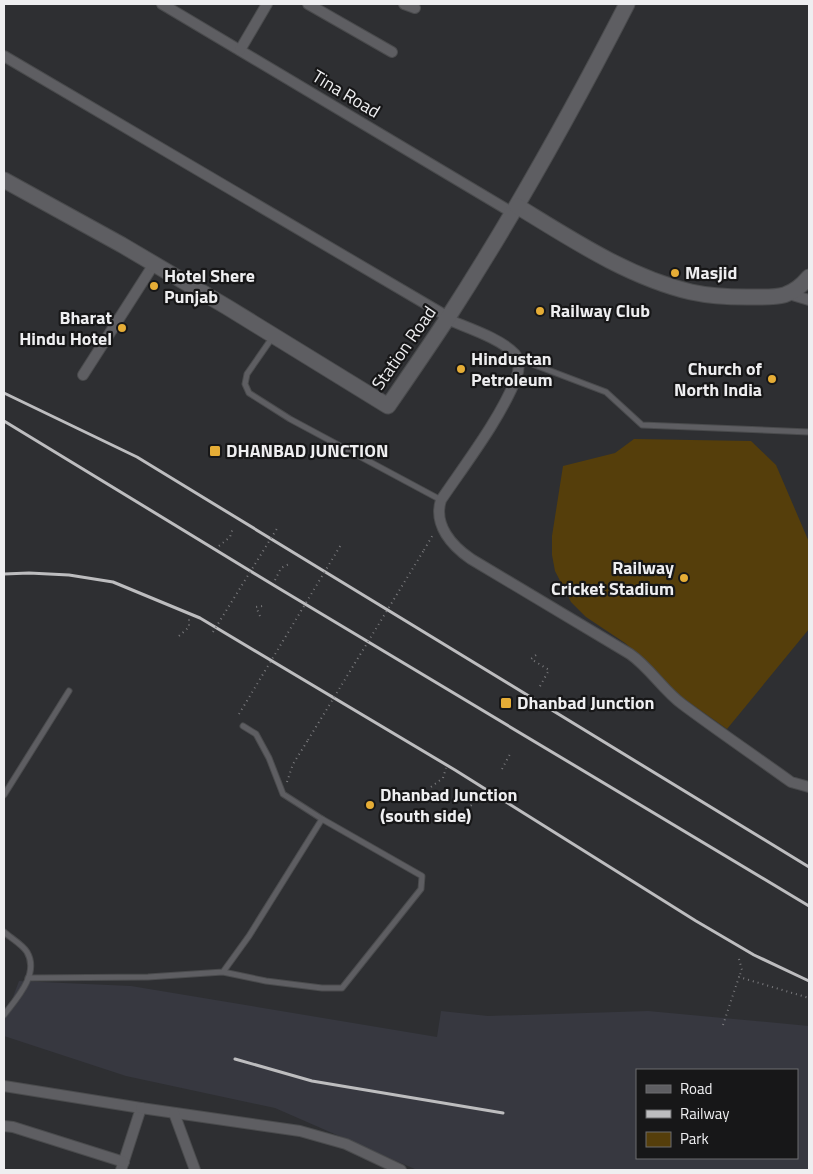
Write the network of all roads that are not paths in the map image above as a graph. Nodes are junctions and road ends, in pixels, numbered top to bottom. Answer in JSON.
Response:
{"nodes":[{"id":1,"x":162,"y":4,"type":"edge"},
{"id":2,"x":267,"y":4,"type":"edge"},
{"id":3,"x":308,"y":4,"type":"edge"},
{"id":4,"x":404,"y":4,"type":"edge"},
{"id":5,"x":627,"y":4,"type":"edge"},
{"id":6,"x":415,"y":8,"type":"dead end"},
{"id":7,"x":240,"y":50,"type":"junction"},
{"id":8,"x":392,"y":52,"type":"dead end"},
{"id":9,"x":4,"y":56,"type":"edge"},
{"id":10,"x":4,"y":180,"type":"edge"},
{"id":11,"x":515,"y":209,"type":"junction"},
{"id":12,"x":154,"y":264,"type":"junction"},
{"id":13,"x":809,"y":277,"type":"edge"},
{"id":14,"x":789,"y":294,"type":"junction"},
{"id":15,"x":809,"y":300,"type":"edge"},
{"id":16,"x":448,"y":318,"type":"junction"},
{"id":17,"x":274,"y":335,"type":"junction"},
{"id":18,"x":518,"y":359,"type":"junction"},
{"id":19,"x":83,"y":375,"type":"dead end"},
{"id":20,"x":809,"y":432,"type":"edge"},
{"id":21,"x":441,"y":500,"type":"junction"},
{"id":22,"x":70,"y":691,"type":"dead end"},
{"id":23,"x":243,"y":726,"type":"dead end"},
{"id":24,"x":809,"y":787,"type":"edge"},
{"id":25,"x":4,"y":795,"type":"edge"},
{"id":26,"x":322,"y":819,"type":"junction"},
{"id":27,"x":4,"y":932,"type":"edge"},
{"id":28,"x":223,"y":972,"type":"junction"},
{"id":29,"x":28,"y":978,"type":"junction"},
{"id":30,"x":4,"y":1015,"type":"edge"},
{"id":31,"x":4,"y":1086,"type":"edge"},
{"id":32,"x":141,"y":1108,"type":"junction"},
{"id":33,"x":174,"y":1113,"type":"junction"},
{"id":34,"x":4,"y":1126,"type":"edge"},
{"id":35,"x":123,"y":1166,"type":"edge"},
{"id":36,"x":194,"y":1170,"type":"edge"},
{"id":37,"x":401,"y":1170,"type":"edge"}],
"edges":[{"from":1,"to":7,"type":"street","name":"Tina Road"},
{"from":2,"to":7,"type":"street"},
{"from":3,"to":8,"type":"street"},
{"from":4,"to":6,"type":"street"},
{"from":5,"to":11,"type":"street","name":"Station Road"},
{"from":7,"to":11,"type":"street","name":"Tina Road"},
{"from":9,"to":16,"type":"street"},
{"from":10,"to":12,"type":"street","name":"Station Road"},
{"from":11,"to":14,"type":"street"},
{"from":11,"to":16,"type":"street","name":"Station Road"},
{"from":12,"to":17,"type":"street","name":"Station Road"},
{"from":12,"to":19,"type":"street"},
{"from":13,"to":14,"type":"street"},
{"from":14,"to":15,"type":"street"},
{"from":16,"to":17,"type":"street","name":"Station Road"},
{"from":16,"to":18,"type":"street"},
{"from":17,"to":21,"type":"lane"},
{"from":18,"to":20,"type":"lane"},
{"from":18,"to":21,"type":"street"},
{"from":21,"to":24,"type":"street"},
{"from":22,"to":25,"type":"lane"},
{"from":23,"to":26,"type":"lane"},
{"from":26,"to":28,"type":"lane"},
{"from":26,"to":28,"type":"lane"},
{"from":27,"to":29,"type":"lane"},
{"from":28,"to":29,"type":"lane"},
{"from":29,"to":30,"type":"lane"},
{"from":31,"to":32,"type":"street"},
{"from":32,"to":33,"type":"street"},
{"from":32,"to":35,"type":"street"},
{"from":33,"to":36,"type":"street"},
{"from":33,"to":37,"type":"street"},
{"from":34,"to":35,"type":"street"}]}
